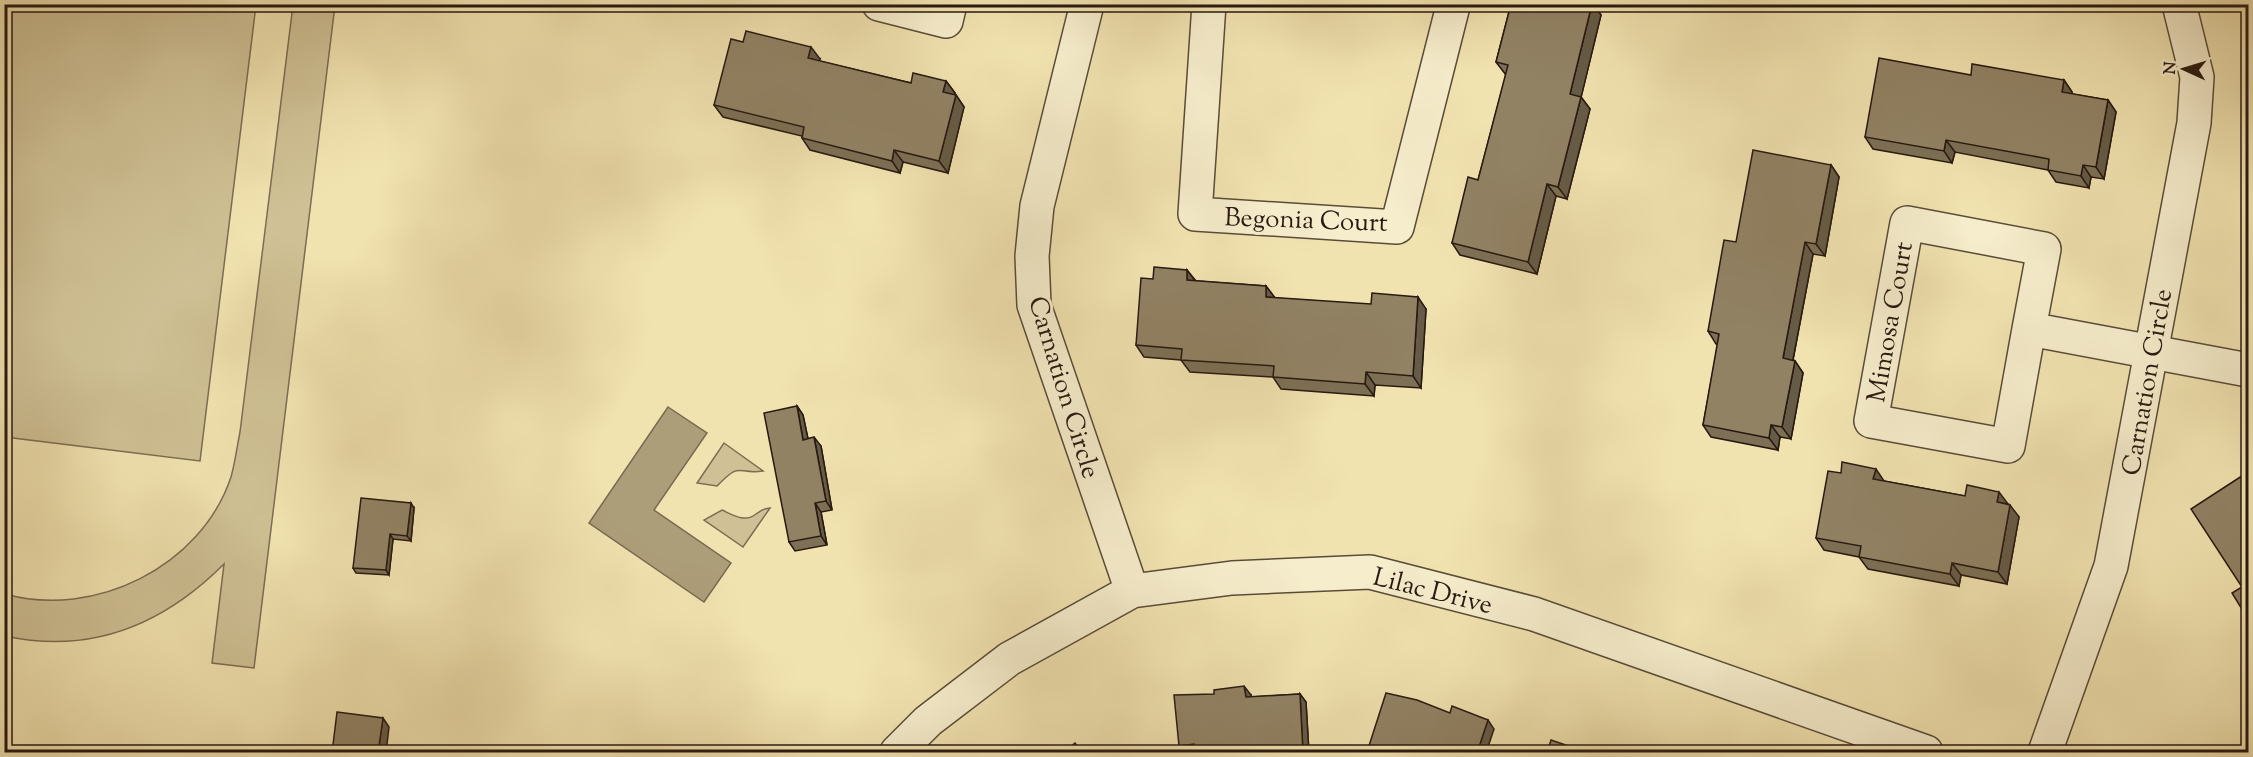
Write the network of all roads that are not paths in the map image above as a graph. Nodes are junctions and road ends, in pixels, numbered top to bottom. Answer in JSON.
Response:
{"nodes":[{"id":1,"x":879,"y":4,"type":"edge"},
{"id":2,"x":950,"y":4,"type":"edge"},
{"id":3,"x":1087,"y":4,"type":"edge"},
{"id":4,"x":1209,"y":4,"type":"edge"},
{"id":5,"x":1449,"y":4,"type":"edge"},
{"id":6,"x":2179,"y":4,"type":"edge"},
{"id":7,"x":2029,"y":329,"type":"junction"},
{"id":8,"x":2151,"y":352,"type":"junction"},
{"id":9,"x":2248,"y":370,"type":"edge"},
{"id":10,"x":1132,"y":591,"type":"junction"},
{"id":11,"x":897,"y":753,"type":"edge"},
{"id":12,"x":1926,"y":753,"type":"edge"},
{"id":13,"x":2045,"y":753,"type":"edge"}],
"edges":[{"from":1,"to":2,"type":"street"},
{"from":3,"to":10,"type":"street","name":"Carnation Circle"},
{"from":4,"to":5,"type":"street","name":"Begonia Court"},
{"from":6,"to":8,"type":"street","name":"Carnation Circle"},
{"from":7,"to":7,"type":"street","name":"Mimosa Court"},
{"from":7,"to":8,"type":"street"},
{"from":8,"to":9,"type":"street"},
{"from":8,"to":13,"type":"street","name":"Carnation Circle"},
{"from":10,"to":11,"type":"street","name":"Lilac Drive"},
{"from":10,"to":12,"type":"street","name":"Lilac Drive"}]}
